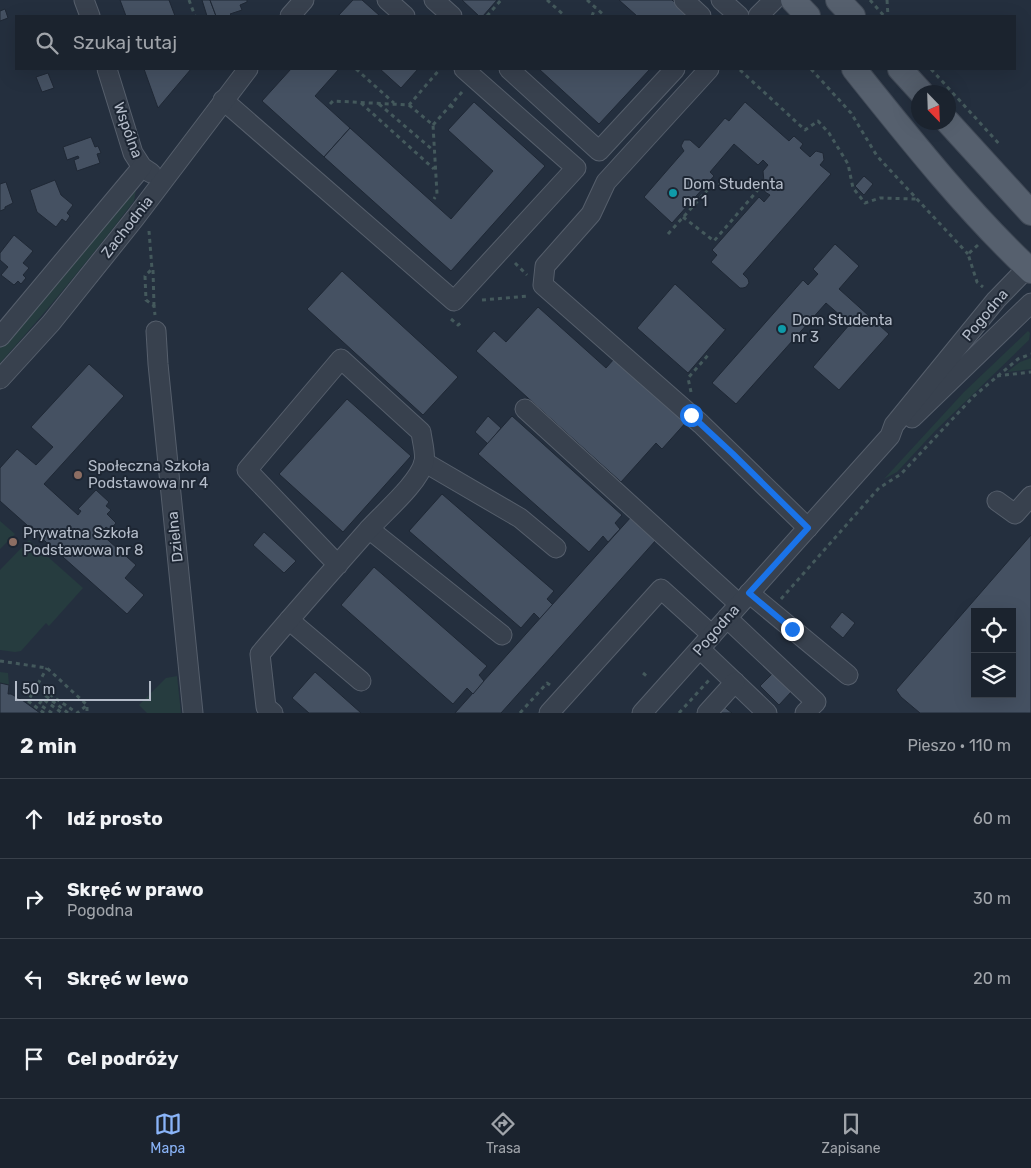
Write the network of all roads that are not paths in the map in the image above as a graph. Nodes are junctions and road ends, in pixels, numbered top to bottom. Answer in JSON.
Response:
{"nodes":[{"id":1,"x":84,"y":0,"type":"edge"},
{"id":2,"x":304,"y":0,"type":"edge"},
{"id":3,"x":387,"y":0,"type":"edge"},
{"id":4,"x":434,"y":0,"type":"edge"},
{"id":5,"x":684,"y":0,"type":"edge"},
{"id":6,"x":721,"y":0,"type":"edge"},
{"id":7,"x":774,"y":0,"type":"edge"},
{"id":8,"x":793,"y":0,"type":"edge"},
{"id":9,"x":838,"y":0,"type":"edge"},
{"id":10,"x":90,"y":15,"type":"edge"},
{"id":11,"x":291,"y":15,"type":"edge"},
{"id":12,"x":404,"y":15,"type":"edge"},
{"id":13,"x":451,"y":15,"type":"edge"},
{"id":14,"x":701,"y":15,"type":"edge"},
{"id":15,"x":738,"y":15,"type":"edge"},
{"id":16,"x":759,"y":15,"type":"edge"},
{"id":17,"x":807,"y":15,"type":"edge"},
{"id":18,"x":852,"y":15,"type":"edge"},
{"id":19,"x":107,"y":70,"type":"edge"},
{"id":20,"x":247,"y":70,"type":"edge"},
{"id":21,"x":510,"y":70,"type":"edge"},
{"id":22,"x":674,"y":70,"type":"edge"},
{"id":23,"x":708,"y":70,"type":"edge"},
{"id":24,"x":855,"y":70,"type":"edge"},
{"id":25,"x":901,"y":70,"type":"edge"},
{"id":26,"x":469,"y":73,"type":"edge"},
{"id":27,"x":915,"y":85,"type":"edge"},
{"id":28,"x":223,"y":100,"type":"junction"},
{"id":29,"x":955,"y":130,"type":"edge"},
{"id":30,"x":142,"y":167,"type":"junction"},
{"id":31,"x":162,"y":181,"type":"junction"},
{"id":32,"x":1028,"y":209,"type":"edge"},
{"id":33,"x":1030,"y":267,"type":"edge"},
{"id":34,"x":1031,"y":303,"type":"edge"},
{"id":35,"x":156,"y":331,"type":"road end"},
{"id":36,"x":0,"y":337,"type":"edge"},
{"id":37,"x":0,"y":380,"type":"edge"},
{"id":38,"x":525,"y":410,"type":"dead end"},
{"id":39,"x":890,"y":436,"type":"junction"},
{"id":40,"x":424,"y":462,"type":"junction"},
{"id":41,"x":1031,"y":496,"type":"edge"},
{"id":42,"x":997,"y":502,"type":"dead end"},
{"id":43,"x":808,"y":528,"type":"junction"},
{"id":44,"x":369,"y":529,"type":"junction"},
{"id":45,"x":556,"y":548,"type":"dead end"},
{"id":46,"x":338,"y":565,"type":"junction"},
{"id":47,"x":738,"y":605,"type":"junction"},
{"id":48,"x":289,"y":620,"type":"junction"},
{"id":49,"x":502,"y":635,"type":"dead end"},
{"id":50,"x":712,"y":635,"type":"junction"},
{"id":51,"x":700,"y":649,"type":"junction"},
{"id":52,"x":848,"y":675,"type":"dead end"},
{"id":53,"x":361,"y":681,"type":"dead end"},
{"id":54,"x":735,"y":682,"type":"junction"},
{"id":55,"x":817,"y":709,"type":"edge"},
{"id":56,"x":193,"y":713,"type":"edge"},
{"id":57,"x":273,"y":713,"type":"edge"},
{"id":58,"x":549,"y":713,"type":"edge"},
{"id":59,"x":642,"y":713,"type":"edge"},
{"id":60,"x":707,"y":713,"type":"edge"},
{"id":61,"x":767,"y":713,"type":"edge"}],
"edges":[{"from":1,"to":10,"type":"street"},
{"from":2,"to":11,"type":"street"},
{"from":3,"to":12,"type":"street"},
{"from":4,"to":13,"type":"street"},
{"from":5,"to":14,"type":"street"},
{"from":6,"to":15,"type":"street"},
{"from":7,"to":16,"type":"street"},
{"from":8,"to":17,"type":"main road"},
{"from":9,"to":18,"type":"main road"},
{"from":19,"to":30,"type":"street","name":"Wspólna"},
{"from":20,"to":28,"type":"street","name":"Zachodnia"},
{"from":21,"to":22,"type":"street"},
{"from":23,"to":43,"type":"street"},
{"from":24,"to":33,"type":"main road"},
{"from":25,"to":27,"type":"main road"},
{"from":26,"to":28,"type":"street"},
{"from":28,"to":31,"type":"street","name":"Zachodnia"},
{"from":29,"to":32,"type":"main road"},
{"from":30,"to":31,"type":"street","name":"Wspólna"},
{"from":30,"to":36,"type":"street"},
{"from":31,"to":37,"type":"street","name":"Zachodnia"},
{"from":33,"to":39,"type":"street","name":"Pogodna"},
{"from":34,"to":39,"type":"street","name":"Pogodna"},
{"from":35,"to":56,"type":"street","name":"Dzielna"},
{"from":38,"to":47,"type":"street"},
{"from":39,"to":43,"type":"street","name":"Pogodna"},
{"from":40,"to":44,"type":"street"},
{"from":40,"to":45,"type":"street"},
{"from":40,"to":46,"type":"street"},
{"from":41,"to":42,"type":"street"},
{"from":43,"to":47,"type":"street","name":"Pogodna"},
{"from":44,"to":46,"type":"street"},
{"from":44,"to":49,"type":"street"},
{"from":46,"to":48,"type":"street"},
{"from":47,"to":50,"type":"street","name":"Pogodna"},
{"from":47,"to":52,"type":"street"},
{"from":47,"to":55,"type":"street"},
{"from":48,"to":53,"type":"street"},
{"from":48,"to":57,"type":"street"},
{"from":50,"to":51,"type":"street","name":"Pogodna"},
{"from":50,"to":58,"type":"street"},
{"from":51,"to":54,"type":"street"},
{"from":51,"to":59,"type":"street","name":"Pogodna"},
{"from":54,"to":60,"type":"street"},
{"from":54,"to":61,"type":"street"}]}
